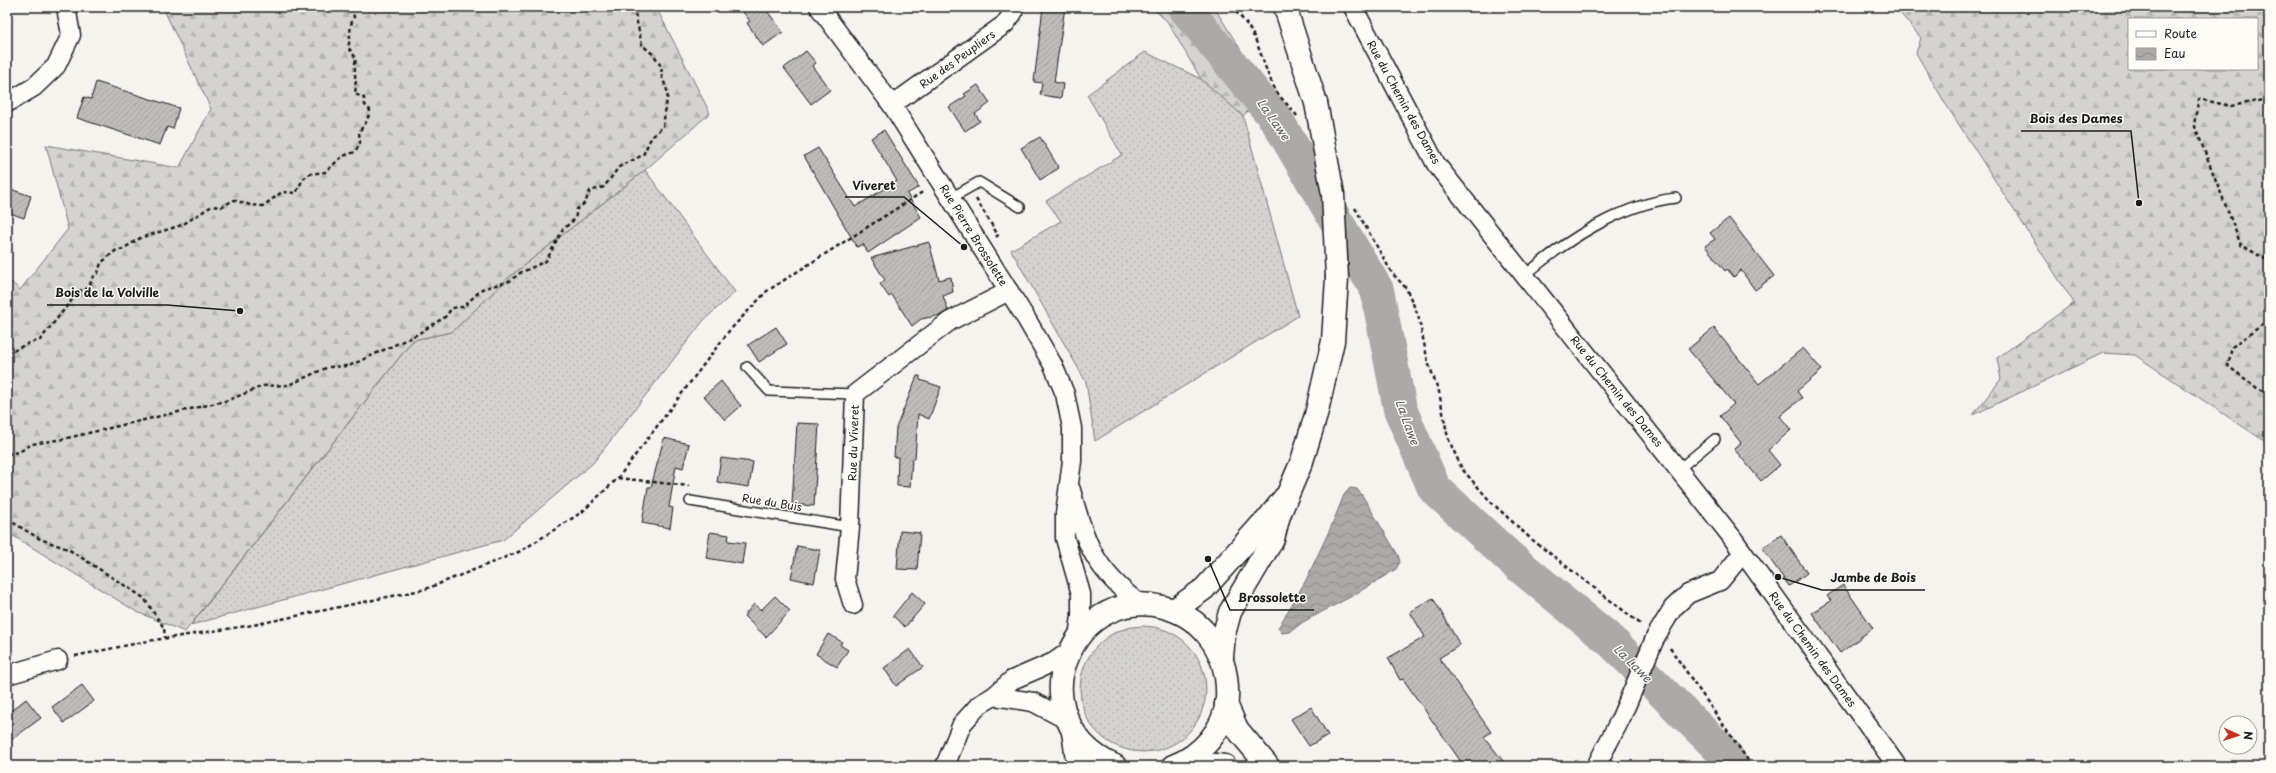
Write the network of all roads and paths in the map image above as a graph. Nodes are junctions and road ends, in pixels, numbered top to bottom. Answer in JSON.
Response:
{"nodes":[{"id":1,"x":66,"y":7,"type":"edge"},
{"id":2,"x":352,"y":7,"type":"edge"},
{"id":3,"x":630,"y":7,"type":"edge"},
{"id":4,"x":819,"y":7,"type":"edge"},
{"id":5,"x":1014,"y":7,"type":"edge"},
{"id":6,"x":1230,"y":7,"type":"edge"},
{"id":7,"x":1285,"y":7,"type":"edge"},
{"id":8,"x":1353,"y":7,"type":"edge"},
{"id":9,"x":2269,"y":99,"type":"edge"},
{"id":10,"x":7,"y":103,"type":"edge"},
{"id":11,"x":892,"y":105,"type":"junction"},
{"id":12,"x":1300,"y":120,"type":"dead end"},
{"id":13,"x":940,"y":181,"type":"junction"},
{"id":14,"x":951,"y":198,"type":"junction"},
{"id":15,"x":1676,"y":198,"type":"dead end"},
{"id":16,"x":1352,"y":203,"type":"dead end"},
{"id":17,"x":1020,"y":207,"type":"dead end"},
{"id":18,"x":2269,"y":261,"type":"edge"},
{"id":19,"x":1524,"y":276,"type":"junction"},
{"id":20,"x":1009,"y":292,"type":"junction"},
{"id":21,"x":2269,"y":320,"type":"edge"},
{"id":22,"x":7,"y":354,"type":"edge"},
{"id":23,"x":747,"y":367,"type":"dead end"},
{"id":24,"x":2269,"y":392,"type":"edge"},
{"id":25,"x":855,"y":394,"type":"junction"},
{"id":26,"x":1715,"y":439,"type":"dead end"},
{"id":27,"x":7,"y":454,"type":"edge"},
{"id":28,"x":1679,"y":469,"type":"junction"},
{"id":29,"x":1297,"y":476,"type":"junction"},
{"id":30,"x":618,"y":478,"type":"junction"},
{"id":31,"x":1070,"y":485,"type":"junction"},
{"id":32,"x":690,"y":501,"type":"joint"},
{"id":33,"x":1279,"y":515,"type":"junction"},
{"id":34,"x":7,"y":519,"type":"edge"},
{"id":35,"x":850,"y":527,"type":"junction"},
{"id":36,"x":1742,"y":554,"type":"junction"},
{"id":37,"x":853,"y":605,"type":"dead end"},
{"id":38,"x":1141,"y":605,"type":"junction"},
{"id":39,"x":1169,"y":608,"type":"junction"},
{"id":40,"x":165,"y":638,"type":"junction"},
{"id":41,"x":1074,"y":644,"type":"junction"},
{"id":42,"x":1653,"y":644,"type":"junction"},
{"id":43,"x":1222,"y":657,"type":"junction"},
{"id":44,"x":58,"y":660,"type":"joint"},
{"id":45,"x":7,"y":675,"type":"edge"},
{"id":46,"x":994,"y":696,"type":"junction"},
{"id":47,"x":1226,"y":704,"type":"junction"},
{"id":48,"x":1070,"y":726,"type":"junction"},
{"id":49,"x":1179,"y":764,"type":"edge"},
{"id":50,"x":945,"y":766,"type":"edge"},
{"id":51,"x":1078,"y":766,"type":"edge"},
{"id":52,"x":1115,"y":766,"type":"edge"},
{"id":53,"x":1225,"y":766,"type":"edge"},
{"id":54,"x":1268,"y":766,"type":"edge"},
{"id":55,"x":1596,"y":766,"type":"edge"},
{"id":56,"x":1752,"y":766,"type":"edge"},
{"id":57,"x":1897,"y":766,"type":"edge"}],
"edges":[{"from":1,"to":10,"type":"street"},
{"from":2,"to":22,"type":"path"},
{"from":3,"to":27,"type":"path"},
{"from":4,"to":11,"type":"street","name":"Rue Pierre Brossolette"},
{"from":5,"to":11,"type":"street","name":"Rue des Peupliers"},
{"from":6,"to":12,"type":"path"},
{"from":7,"to":29,"type":"main road","bridge":true},
{"from":8,"to":19,"type":"street","name":"Rue du Chemin des Dames"},
{"from":9,"to":18,"type":"path"},
{"from":11,"to":13,"type":"street","name":"Rue Pierre Brossolette"},
{"from":13,"to":14,"type":"street","name":"Rue Pierre Brossolette"},
{"from":13,"to":30,"type":"path"},
{"from":14,"to":17,"type":"lane"},
{"from":14,"to":20,"type":"street","name":"Rue Pierre Brossolette"},
{"from":15,"to":19,"type":"lane"},
{"from":16,"to":42,"type":"path"},
{"from":19,"to":28,"type":"street","name":"Rue du Chemin des Dames"},
{"from":20,"to":25,"type":"street","name":"Rue du Viveret"},
{"from":20,"to":31,"type":"street","name":"Rue Pierre Brossolette"},
{"from":21,"to":24,"type":"path"},
{"from":23,"to":25,"type":"lane"},
{"from":25,"to":35,"type":"street","name":"Rue du Viveret"},
{"from":26,"to":28,"type":"lane"},
{"from":28,"to":36,"type":"street","name":"Rue du Chemin des Dames"},
{"from":29,"to":33,"type":"main road"},
{"from":29,"to":39,"type":"lane"},
{"from":30,"to":32,"type":"path"},
{"from":30,"to":40,"type":"path"},
{"from":31,"to":38,"type":"street","name":"Rue Pierre Brossolette"},
{"from":31,"to":41,"type":"street","name":"Rue Pierre Brossolette"},
{"from":32,"to":35,"type":"lane","name":"Rue du Buis"},
{"from":33,"to":39,"type":"main road"},
{"from":33,"to":43,"type":"main road"},
{"from":34,"to":40,"type":"path"},
{"from":35,"to":37,"type":"street","name":"Rue du Viveret"},
{"from":36,"to":42,"type":"street"},
{"from":36,"to":57,"type":"street","name":"Rue du Chemin des Dames"},
{"from":38,"to":39,"type":"main road"},
{"from":38,"to":41,"type":"main road"},
{"from":39,"to":43,"type":"main road"},
{"from":40,"to":44,"type":"path"},
{"from":41,"to":46,"type":"street"},
{"from":41,"to":48,"type":"main road"},
{"from":42,"to":55,"type":"street"},
{"from":42,"to":56,"type":"path"},
{"from":43,"to":47,"type":"main road"},
{"from":44,"to":45,"type":"street"},
{"from":46,"to":48,"type":"street"},
{"from":46,"to":50,"type":"street"},
{"from":47,"to":49,"type":"main road"},
{"from":47,"to":54,"type":"main road"},
{"from":48,"to":51,"type":"main road"},
{"from":48,"to":52,"type":"main road"},
{"from":49,"to":53,"type":"main road"}]}
